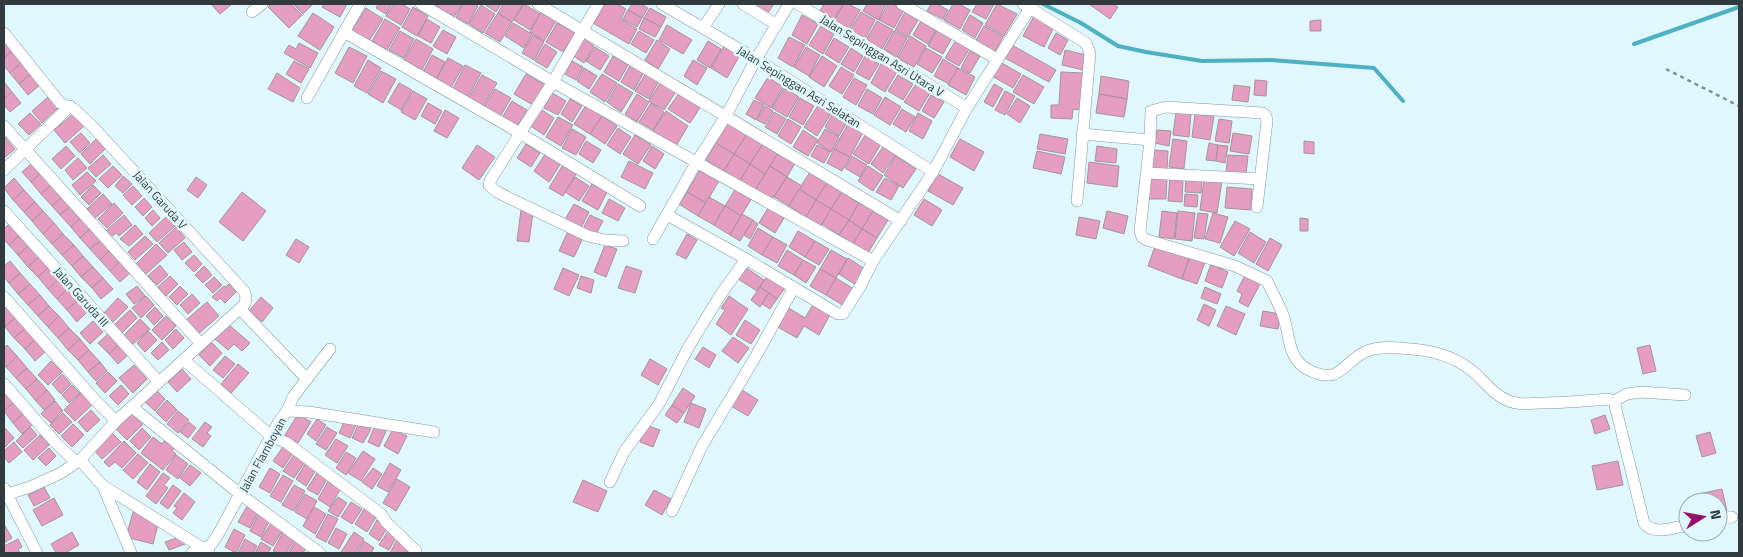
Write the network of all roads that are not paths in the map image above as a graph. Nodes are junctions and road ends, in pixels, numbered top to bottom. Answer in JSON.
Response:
{"nodes":[{"id":1,"x":262,"y":4,"type":"edge"},
{"id":2,"x":360,"y":4,"type":"edge"},
{"id":3,"x":421,"y":4,"type":"edge"},
{"id":4,"x":538,"y":4,"type":"edge"},
{"id":5,"x":598,"y":4,"type":"edge"},
{"id":6,"x":662,"y":4,"type":"edge"},
{"id":7,"x":719,"y":4,"type":"edge"},
{"id":8,"x":743,"y":4,"type":"edge"},
{"id":9,"x":789,"y":4,"type":"edge"},
{"id":10,"x":798,"y":4,"type":"edge"},
{"id":11,"x":902,"y":4,"type":"edge"},
{"id":12,"x":1029,"y":5,"type":"edge"},
{"id":13,"x":252,"y":12,"type":"dead end"},
{"id":14,"x":777,"y":25,"type":"junction"},
{"id":15,"x":703,"y":28,"type":"junction"},
{"id":16,"x":582,"y":30,"type":"junction"},
{"id":17,"x":344,"y":32,"type":"junction"},
{"id":18,"x":4,"y":33,"type":"edge"},
{"id":19,"x":756,"y":59,"type":"junction"},
{"id":20,"x":997,"y":59,"type":"junction"},
{"id":21,"x":553,"y":82,"type":"junction"},
{"id":22,"x":307,"y":98,"type":"dead end"},
{"id":23,"x":70,"y":106,"type":"junction"},
{"id":24,"x":967,"y":108,"type":"junction"},
{"id":25,"x":726,"y":116,"type":"junction"},
{"id":26,"x":4,"y":126,"type":"edge"},
{"id":27,"x":520,"y":133,"type":"junction"},
{"id":28,"x":1082,"y":134,"type":"junction"},
{"id":29,"x":1150,"y":140,"type":"junction"},
{"id":30,"x":24,"y":150,"type":"junction"},
{"id":31,"x":696,"y":163,"type":"junction"},
{"id":32,"x":4,"y":170,"type":"edge"},
{"id":33,"x":934,"y":172,"type":"junction"},
{"id":34,"x":1147,"y":173,"type":"junction"},
{"id":35,"x":1260,"y":178,"type":"junction"},
{"id":36,"x":1077,"y":201,"type":"dead end"},
{"id":37,"x":640,"y":206,"type":"dead end"},
{"id":38,"x":1256,"y":207,"type":"dead end"},
{"id":39,"x":4,"y":212,"type":"edge"},
{"id":40,"x":667,"y":214,"type":"junction"},
{"id":41,"x":901,"y":221,"type":"junction"},
{"id":42,"x":653,"y":239,"type":"dead end"},
{"id":43,"x":623,"y":241,"type":"dead end"},
{"id":44,"x":746,"y":259,"type":"junction"},
{"id":45,"x":873,"y":260,"type":"junction"},
{"id":46,"x":794,"y":287,"type":"junction"},
{"id":47,"x":4,"y":297,"type":"edge"},
{"id":48,"x":240,"y":309,"type":"junction"},
{"id":49,"x":201,"y":344,"type":"junction"},
{"id":50,"x":330,"y":349,"type":"dead end"},
{"id":51,"x":184,"y":360,"type":"junction"},
{"id":52,"x":307,"y":379,"type":"junction"},
{"id":53,"x":159,"y":382,"type":"junction"},
{"id":54,"x":4,"y":384,"type":"edge"},
{"id":55,"x":1685,"y":395,"type":"dead end"},
{"id":56,"x":1614,"y":401,"type":"junction"},
{"id":57,"x":132,"y":407,"type":"junction"},
{"id":58,"x":288,"y":411,"type":"junction"},
{"id":59,"x":116,"y":421,"type":"junction"},
{"id":60,"x":434,"y":432,"type":"dead end"},
{"id":61,"x":271,"y":436,"type":"junction"},
{"id":62,"x":78,"y":461,"type":"junction"},
{"id":63,"x":610,"y":482,"type":"dead end"},
{"id":64,"x":102,"y":485,"type":"junction"},
{"id":65,"x":6,"y":491,"type":"edge"},
{"id":66,"x":240,"y":494,"type":"junction"},
{"id":67,"x":672,"y":511,"type":"dead end"},
{"id":68,"x":1732,"y":518,"type":"dead end"},
{"id":69,"x":1728,"y":519,"type":"edge"},
{"id":70,"x":1678,"y":526,"type":"edge"},
{"id":71,"x":208,"y":551,"type":"edge"},
{"id":72,"x":416,"y":551,"type":"dead end"},
{"id":73,"x":37,"y":553,"type":"edge"},
{"id":74,"x":131,"y":553,"type":"edge"},
{"id":75,"x":192,"y":553,"type":"edge"},
{"id":76,"x":320,"y":553,"type":"edge"}],
"edges":[{"from":1,"to":13,"type":"street"},
{"from":2,"to":17,"type":"street"},
{"from":3,"to":21,"type":"street"},
{"from":4,"to":16,"type":"street"},
{"from":5,"to":16,"type":"street"},
{"from":6,"to":15,"type":"street","name":"Jalan Sepinggan Asri Selatan"},
{"from":7,"to":15,"type":"street"},
{"from":8,"to":14,"type":"street"},
{"from":9,"to":14,"type":"street"},
{"from":10,"to":24,"type":"street","name":"Jalan Sepinggan Asri Utara V"},
{"from":11,"to":20,"type":"street"},
{"from":12,"to":20,"type":"street"},
{"from":12,"to":28,"type":"street"},
{"from":14,"to":19,"type":"street"},
{"from":15,"to":19,"type":"street","name":"Jalan Sepinggan Asri Selatan"},
{"from":16,"to":21,"type":"street"},
{"from":16,"to":25,"type":"street"},
{"from":17,"to":22,"type":"street"},
{"from":17,"to":27,"type":"street"},
{"from":18,"to":23,"type":"street","name":"Jalan Garuda V"},
{"from":19,"to":25,"type":"street"},
{"from":19,"to":33,"type":"street","name":"Jalan Sepinggan Asri Selatan"},
{"from":20,"to":24,"type":"street"},
{"from":21,"to":27,"type":"street"},
{"from":21,"to":31,"type":"street"},
{"from":23,"to":30,"type":"street"},
{"from":23,"to":48,"type":"street","name":"Jalan Garuda V"},
{"from":24,"to":33,"type":"street"},
{"from":25,"to":31,"type":"street"},
{"from":25,"to":41,"type":"street"},
{"from":26,"to":30,"type":"street"},
{"from":27,"to":37,"type":"street"},
{"from":27,"to":43,"type":"street"},
{"from":28,"to":29,"type":"street"},
{"from":28,"to":36,"type":"street"},
{"from":29,"to":34,"type":"street"},
{"from":29,"to":35,"type":"street"},
{"from":30,"to":32,"type":"street"},
{"from":30,"to":49,"type":"street"},
{"from":31,"to":40,"type":"street"},
{"from":31,"to":45,"type":"street"},
{"from":33,"to":41,"type":"street"},
{"from":34,"to":35,"type":"street"},
{"from":34,"to":56,"type":"street"},
{"from":35,"to":38,"type":"street"},
{"from":39,"to":53,"type":"street","name":"Jalan Garuda III"},
{"from":40,"to":42,"type":"street"},
{"from":40,"to":44,"type":"street"},
{"from":41,"to":45,"type":"street"},
{"from":44,"to":46,"type":"street"},
{"from":44,"to":63,"type":"street"},
{"from":45,"to":46,"type":"street"},
{"from":46,"to":67,"type":"street"},
{"from":47,"to":59,"type":"street"},
{"from":48,"to":49,"type":"street"},
{"from":48,"to":52,"type":"street"},
{"from":49,"to":51,"type":"street"},
{"from":50,"to":52,"type":"street","name":"Jalan Flamboyan"},
{"from":51,"to":53,"type":"street"},
{"from":51,"to":61,"type":"street"},
{"from":52,"to":58,"type":"street","name":"Jalan Flamboyan"},
{"from":53,"to":57,"type":"street"},
{"from":54,"to":62,"type":"street"},
{"from":55,"to":56,"type":"street"},
{"from":56,"to":70,"type":"street"},
{"from":57,"to":59,"type":"street"},
{"from":57,"to":66,"type":"street"},
{"from":58,"to":60,"type":"street"},
{"from":58,"to":61,"type":"street","name":"Jalan Flamboyan"},
{"from":59,"to":62,"type":"street"},
{"from":61,"to":66,"type":"street","name":"Jalan Flamboyan"},
{"from":61,"to":72,"type":"street"},
{"from":62,"to":64,"type":"street"},
{"from":62,"to":65,"type":"street"},
{"from":64,"to":71,"type":"street"},
{"from":64,"to":74,"type":"street"},
{"from":65,"to":73,"type":"street"},
{"from":66,"to":71,"type":"street","name":"Jalan Flamboyan"},
{"from":66,"to":76,"type":"street"},
{"from":68,"to":69,"type":"street"},
{"from":71,"to":75,"type":"street"}]}
